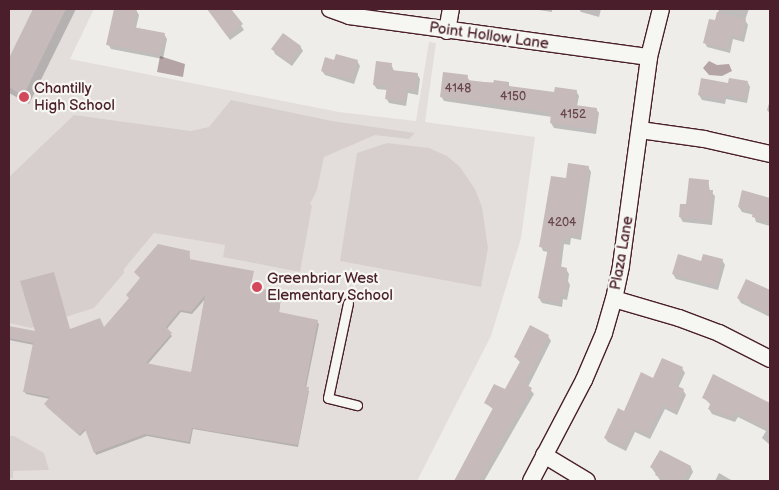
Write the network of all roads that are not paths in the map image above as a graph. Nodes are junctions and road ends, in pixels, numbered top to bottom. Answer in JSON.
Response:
{"nodes":[{"id":1,"x":330,"y":9,"type":"edge"},
{"id":2,"x":451,"y":9,"type":"edge"},
{"id":3,"x":661,"y":9,"type":"edge"},
{"id":4,"x":447,"y":31,"type":"junction"},
{"id":5,"x":649,"y":57,"type":"junction"},
{"id":6,"x":640,"y":130,"type":"junction"},
{"id":7,"x":770,"y":154,"type":"edge"},
{"id":8,"x":614,"y":299,"type":"junction"},
{"id":9,"x":348,"y":303,"type":"dead end"},
{"id":10,"x":770,"y":359,"type":"edge"},
{"id":11,"x":357,"y":405,"type":"dead end"},
{"id":12,"x":544,"y":455,"type":"junction"},
{"id":13,"x":531,"y":481,"type":"edge"},
{"id":14,"x":587,"y":481,"type":"edge"}],
"edges":[{"from":1,"to":4,"type":"street","name":"Point Hollow Lane"},
{"from":2,"to":4,"type":"street"},
{"from":3,"to":5,"type":"street","name":"Plaza Lane"},
{"from":4,"to":5,"type":"street","name":"Point Hollow Lane"},
{"from":5,"to":6,"type":"street","name":"Plaza Lane"},
{"from":6,"to":7,"type":"street"},
{"from":6,"to":8,"type":"street","name":"Plaza Lane"},
{"from":8,"to":10,"type":"street"},
{"from":8,"to":12,"type":"street","name":"Plaza Lane"},
{"from":9,"to":11,"type":"lane"},
{"from":12,"to":13,"type":"street","name":"Plaza Lane"},
{"from":12,"to":14,"type":"street"}]}
